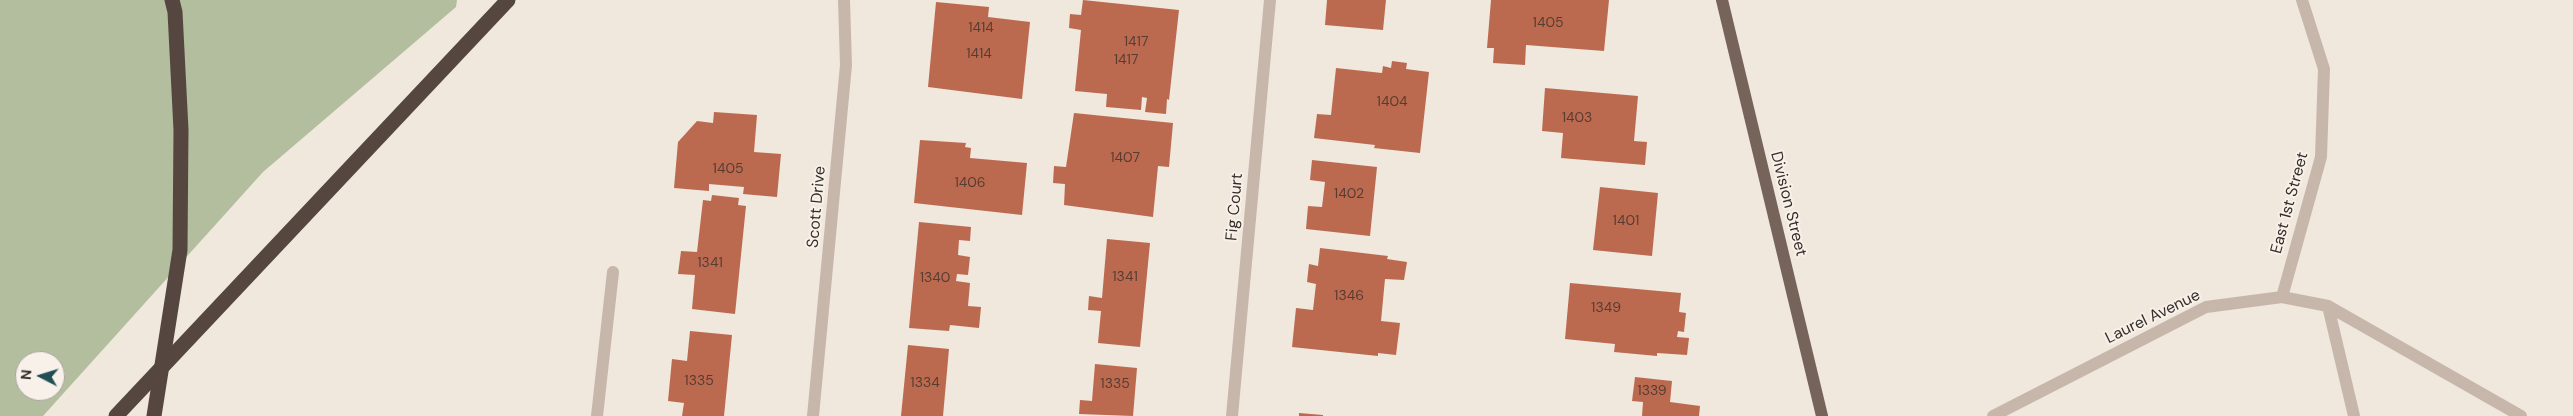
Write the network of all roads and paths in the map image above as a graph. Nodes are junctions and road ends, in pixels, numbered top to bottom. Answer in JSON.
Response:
{"nodes":[{"id":1,"x":172,"y":0,"type":"edge"},
{"id":2,"x":508,"y":0,"type":"edge"},
{"id":3,"x":844,"y":0,"type":"edge"},
{"id":4,"x":1270,"y":0,"type":"edge"},
{"id":5,"x":1722,"y":0,"type":"edge"},
{"id":6,"x":2302,"y":0,"type":"edge"},
{"id":7,"x":613,"y":272,"type":"dead end"},
{"id":8,"x":2282,"y":297,"type":"junction"},
{"id":9,"x":2328,"y":306,"type":"junction"},
{"id":10,"x":116,"y":416,"type":"edge"},
{"id":11,"x":154,"y":416,"type":"edge"},
{"id":12,"x":597,"y":416,"type":"edge"},
{"id":13,"x":813,"y":416,"type":"edge"},
{"id":14,"x":1232,"y":416,"type":"edge"},
{"id":15,"x":1822,"y":416,"type":"edge"},
{"id":16,"x":1993,"y":416,"type":"edge"},
{"id":17,"x":2354,"y":416,"type":"edge"},
{"id":18,"x":2521,"y":416,"type":"edge"}],
"edges":[{"from":1,"to":11,"type":"highway","bridge":true},
{"from":2,"to":10,"type":"highway"},
{"from":3,"to":13,"type":"street","name":"Scott Drive"},
{"from":4,"to":14,"type":"street","name":"Fig Court"},
{"from":5,"to":15,"type":"main road","name":"Division Street"},
{"from":6,"to":8,"type":"street","name":"East 1st Street"},
{"from":7,"to":12,"type":"street"},
{"from":8,"to":9,"type":"street","name":"Laurel Avenue"},
{"from":8,"to":16,"type":"street","name":"Laurel Avenue"},
{"from":9,"to":17,"type":"street"},
{"from":9,"to":18,"type":"street","name":"Laurel Avenue"}]}
